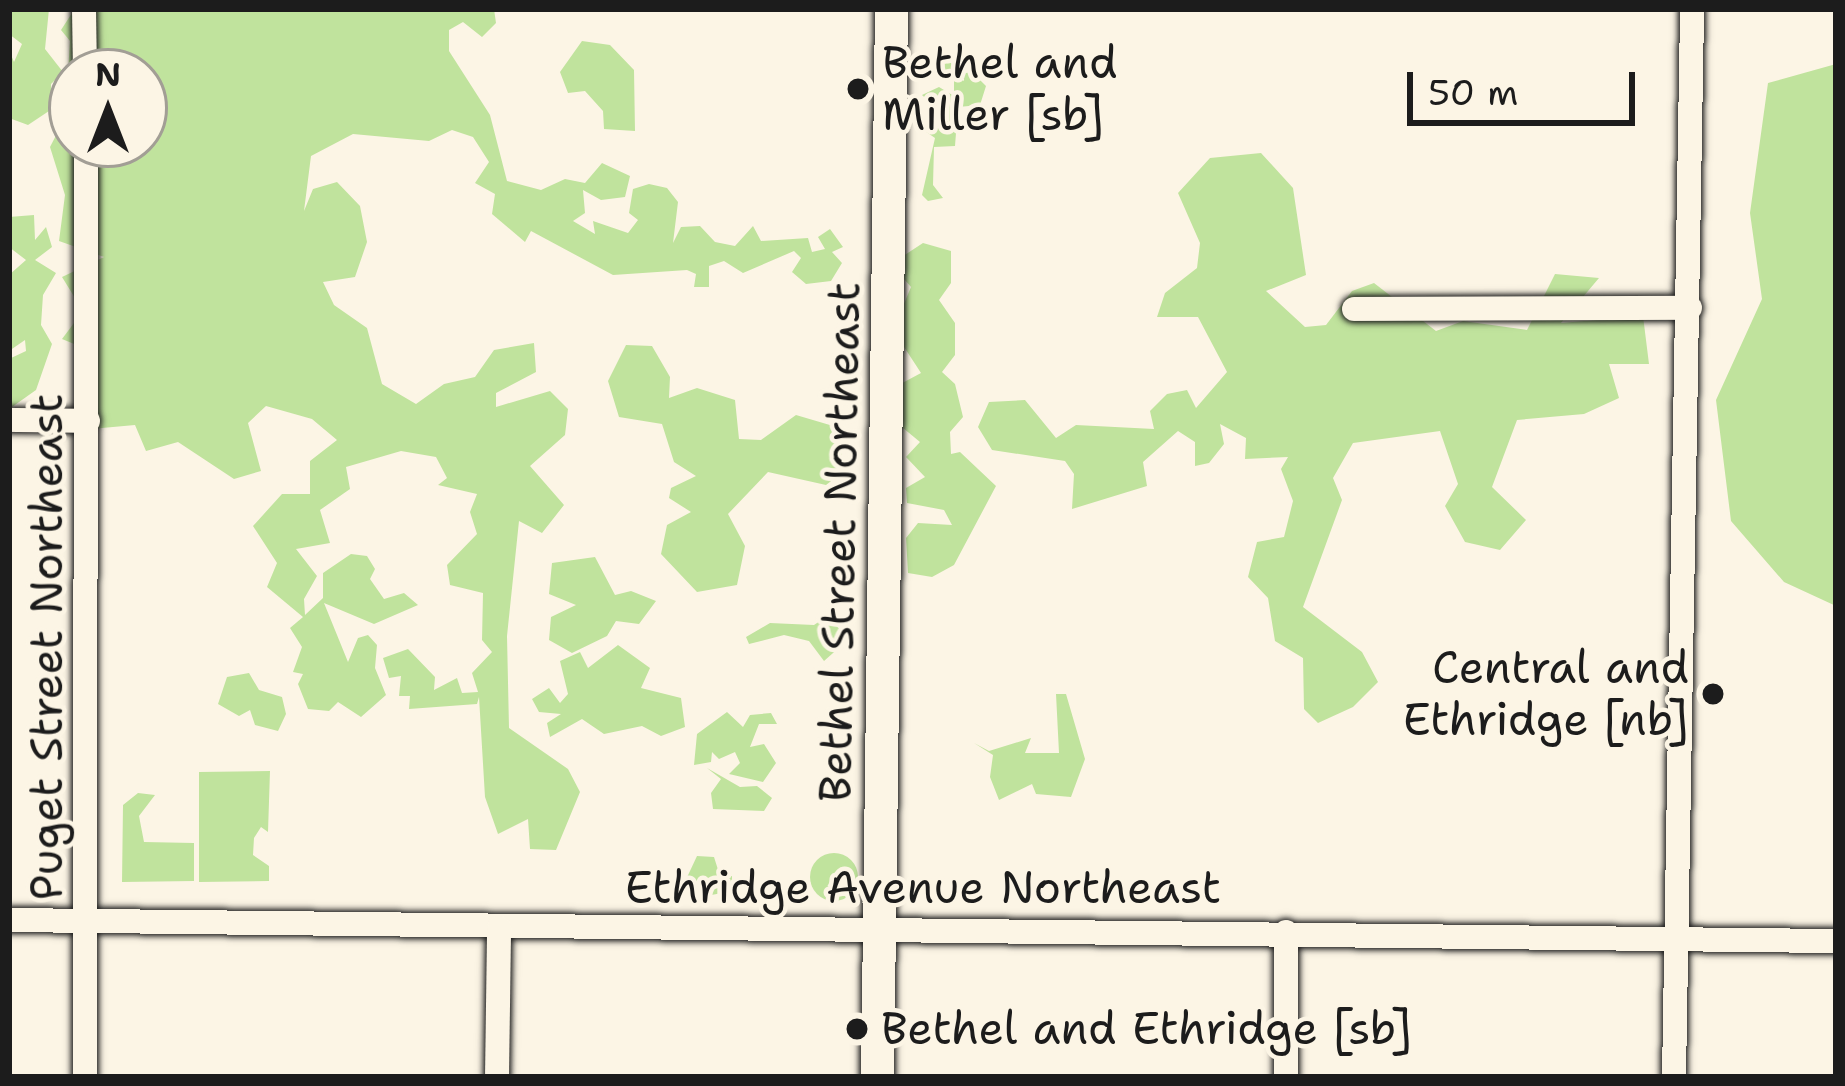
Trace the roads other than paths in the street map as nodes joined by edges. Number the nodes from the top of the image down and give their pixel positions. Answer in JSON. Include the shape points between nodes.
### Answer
{"nodes":[{"id":1,"x":84,"y":9,"type":"edge"},
{"id":2,"x":891,"y":9,"type":"edge"},
{"id":3,"x":1692,"y":9,"type":"edge"},
{"id":4,"x":85,"y":48,"type":"edge"},
{"id":5,"x":86,"y":168,"type":"edge"},
{"id":6,"x":1690,"y":308,"type":"junction"},
{"id":7,"x":1354,"y":309,"type":"dead end"},
{"id":8,"x":9,"y":420,"type":"edge"},
{"id":9,"x":88,"y":421,"type":"junction"},
{"id":10,"x":9,"y":920,"type":"edge"},
{"id":11,"x":89,"y":921,"type":"junction"},
{"id":12,"x":500,"y":928,"type":"junction"},
{"id":13,"x":879,"y":928,"type":"junction"},
{"id":14,"x":1286,"y":932,"type":"junction"},
{"id":15,"x":1679,"y":937,"type":"junction"},
{"id":16,"x":1836,"y":941,"type":"edge"},
{"id":17,"x":86,"y":1077,"type":"edge"},
{"id":18,"x":497,"y":1077,"type":"edge"},
{"id":19,"x":878,"y":1077,"type":"edge"},
{"id":20,"x":1286,"y":1077,"type":"edge"},
{"id":21,"x":1674,"y":1077,"type":"edge"}],
"edges":[{"from":1,"to":4,"type":"street"},
{"from":2,"to":13,"type":"street","name":"Bethel Street Northeast"},
{"from":3,"to":6,"type":"street"},
{"from":5,"to":9,"type":"street","name":"Puget Street Northeast"},
{"from":6,"to":7,"type":"street"},
{"from":6,"to":15,"type":"street"},
{"from":8,"to":9,"type":"street"},
{"from":9,"to":11,"type":"street","name":"Puget Street Northeast"},
{"from":10,"to":11,"type":"street","name":"Ethridge Avenue Northeast"},
{"from":11,"to":12,"type":"street","name":"Ethridge Avenue Northeast"},
{"from":11,"to":17,"type":"street","name":"Puget Street Northeast"},
{"from":12,"to":13,"type":"street","name":"Ethridge Avenue Northeast"},
{"from":12,"to":18,"type":"street"},
{"from":13,"to":14,"type":"street","name":"Ethridge Avenue Northeast"},
{"from":13,"to":19,"type":"street","name":"Bethel Street Northeast"},
{"from":14,"to":15,"type":"street","name":"Ethridge Avenue Northeast"},
{"from":14,"to":20,"type":"street"},
{"from":15,"to":16,"type":"street","name":"Ethridge Avenue Northeast"},
{"from":15,"to":21,"type":"street"}]}
